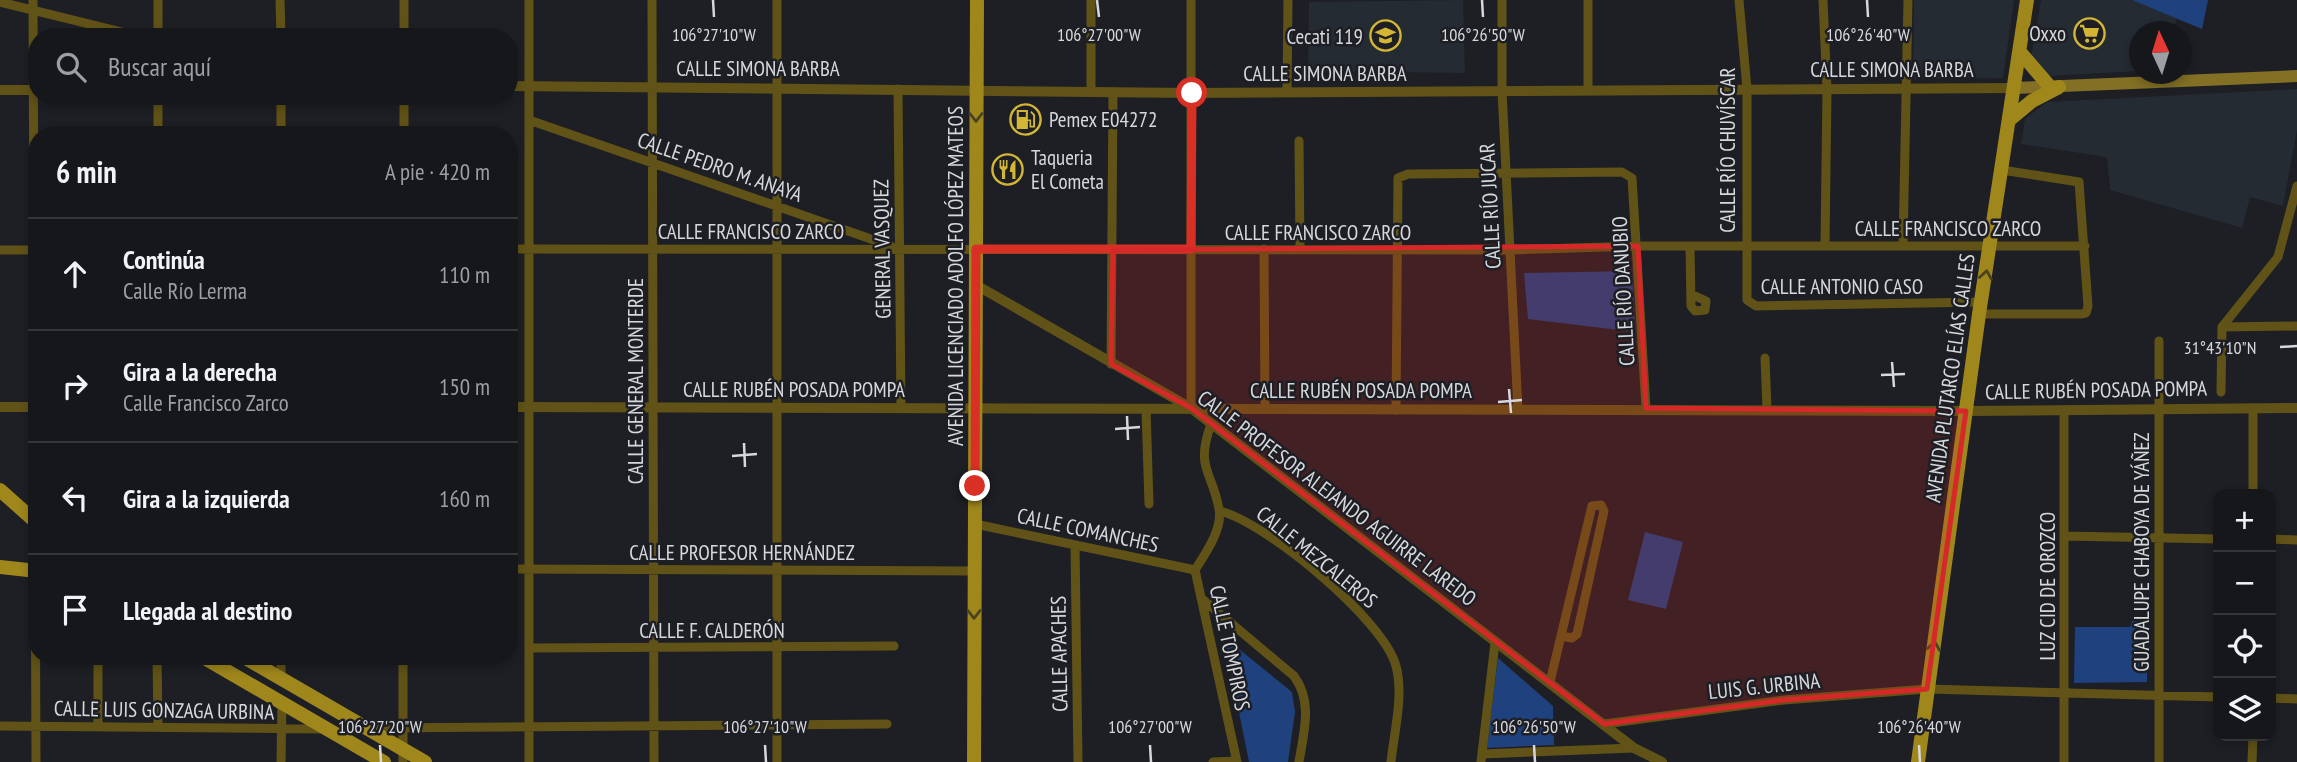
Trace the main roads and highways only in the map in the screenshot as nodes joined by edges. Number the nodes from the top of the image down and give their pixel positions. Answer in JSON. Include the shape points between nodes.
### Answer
{"nodes":[{"id":1,"x":977,"y":0,"type":"edge"},
{"id":2,"x":2027,"y":0,"type":"edge"},
{"id":3,"x":2020,"y":52,"type":"junction"},
{"id":4,"x":2297,"y":76,"type":"edge"},
{"id":5,"x":2014,"y":88,"type":"junction"},
{"id":6,"x":2055,"y":88,"type":"junction"},
{"id":7,"x":2009,"y":120,"type":"junction"},
{"id":8,"x":0,"y":490,"type":"edge"},
{"id":9,"x":28,"y":516,"type":"edge"},
{"id":10,"x":0,"y":567,"type":"edge"},
{"id":11,"x":28,"y":569,"type":"edge"},
{"id":12,"x":217,"y":665,"type":"edge"},
{"id":13,"x":257,"y":665,"type":"edge"},
{"id":14,"x":403,"y":756,"type":"edge"},
{"id":15,"x":384,"y":762,"type":"edge"},
{"id":16,"x":425,"y":762,"type":"edge"},
{"id":17,"x":974,"y":762,"type":"edge"},
{"id":18,"x":1918,"y":762,"type":"edge"}],
"edges":[{"from":1,"to":17,"type":"main road","name":"AVENIDA LICENCIADO ADOLFO LÓPEZ MATEOS","one_way":true},
{"from":2,"to":3,"type":"main road","name":"AVENIDA PLUTARCO ELÍAS CALLES"},
{"from":3,"to":5,"type":"main road","name":"AVENIDA PLUTARCO ELÍAS CALLES"},
{"from":3,"to":6,"type":"main road"},
{"from":4,"to":6,"type":"main road"},
{"from":5,"to":6,"type":"main road"},
{"from":5,"to":7,"type":"main road","name":"AVENIDA PLUTARCO ELÍAS CALLES"},
{"from":6,"to":7,"type":"main road"},
{"from":18,"to":7,"type":"main road","name":"AVENIDA PLUTARCO ELÍAS CALLES","one_way":true},
{"from":8,"to":9,"type":"main road"},
{"from":10,"to":11,"type":"main road"},
{"from":12,"to":15,"type":"main road"},
{"from":13,"to":14,"type":"main road","via":[[367,728]]},
{"from":14,"to":16,"type":"main road"}]}
